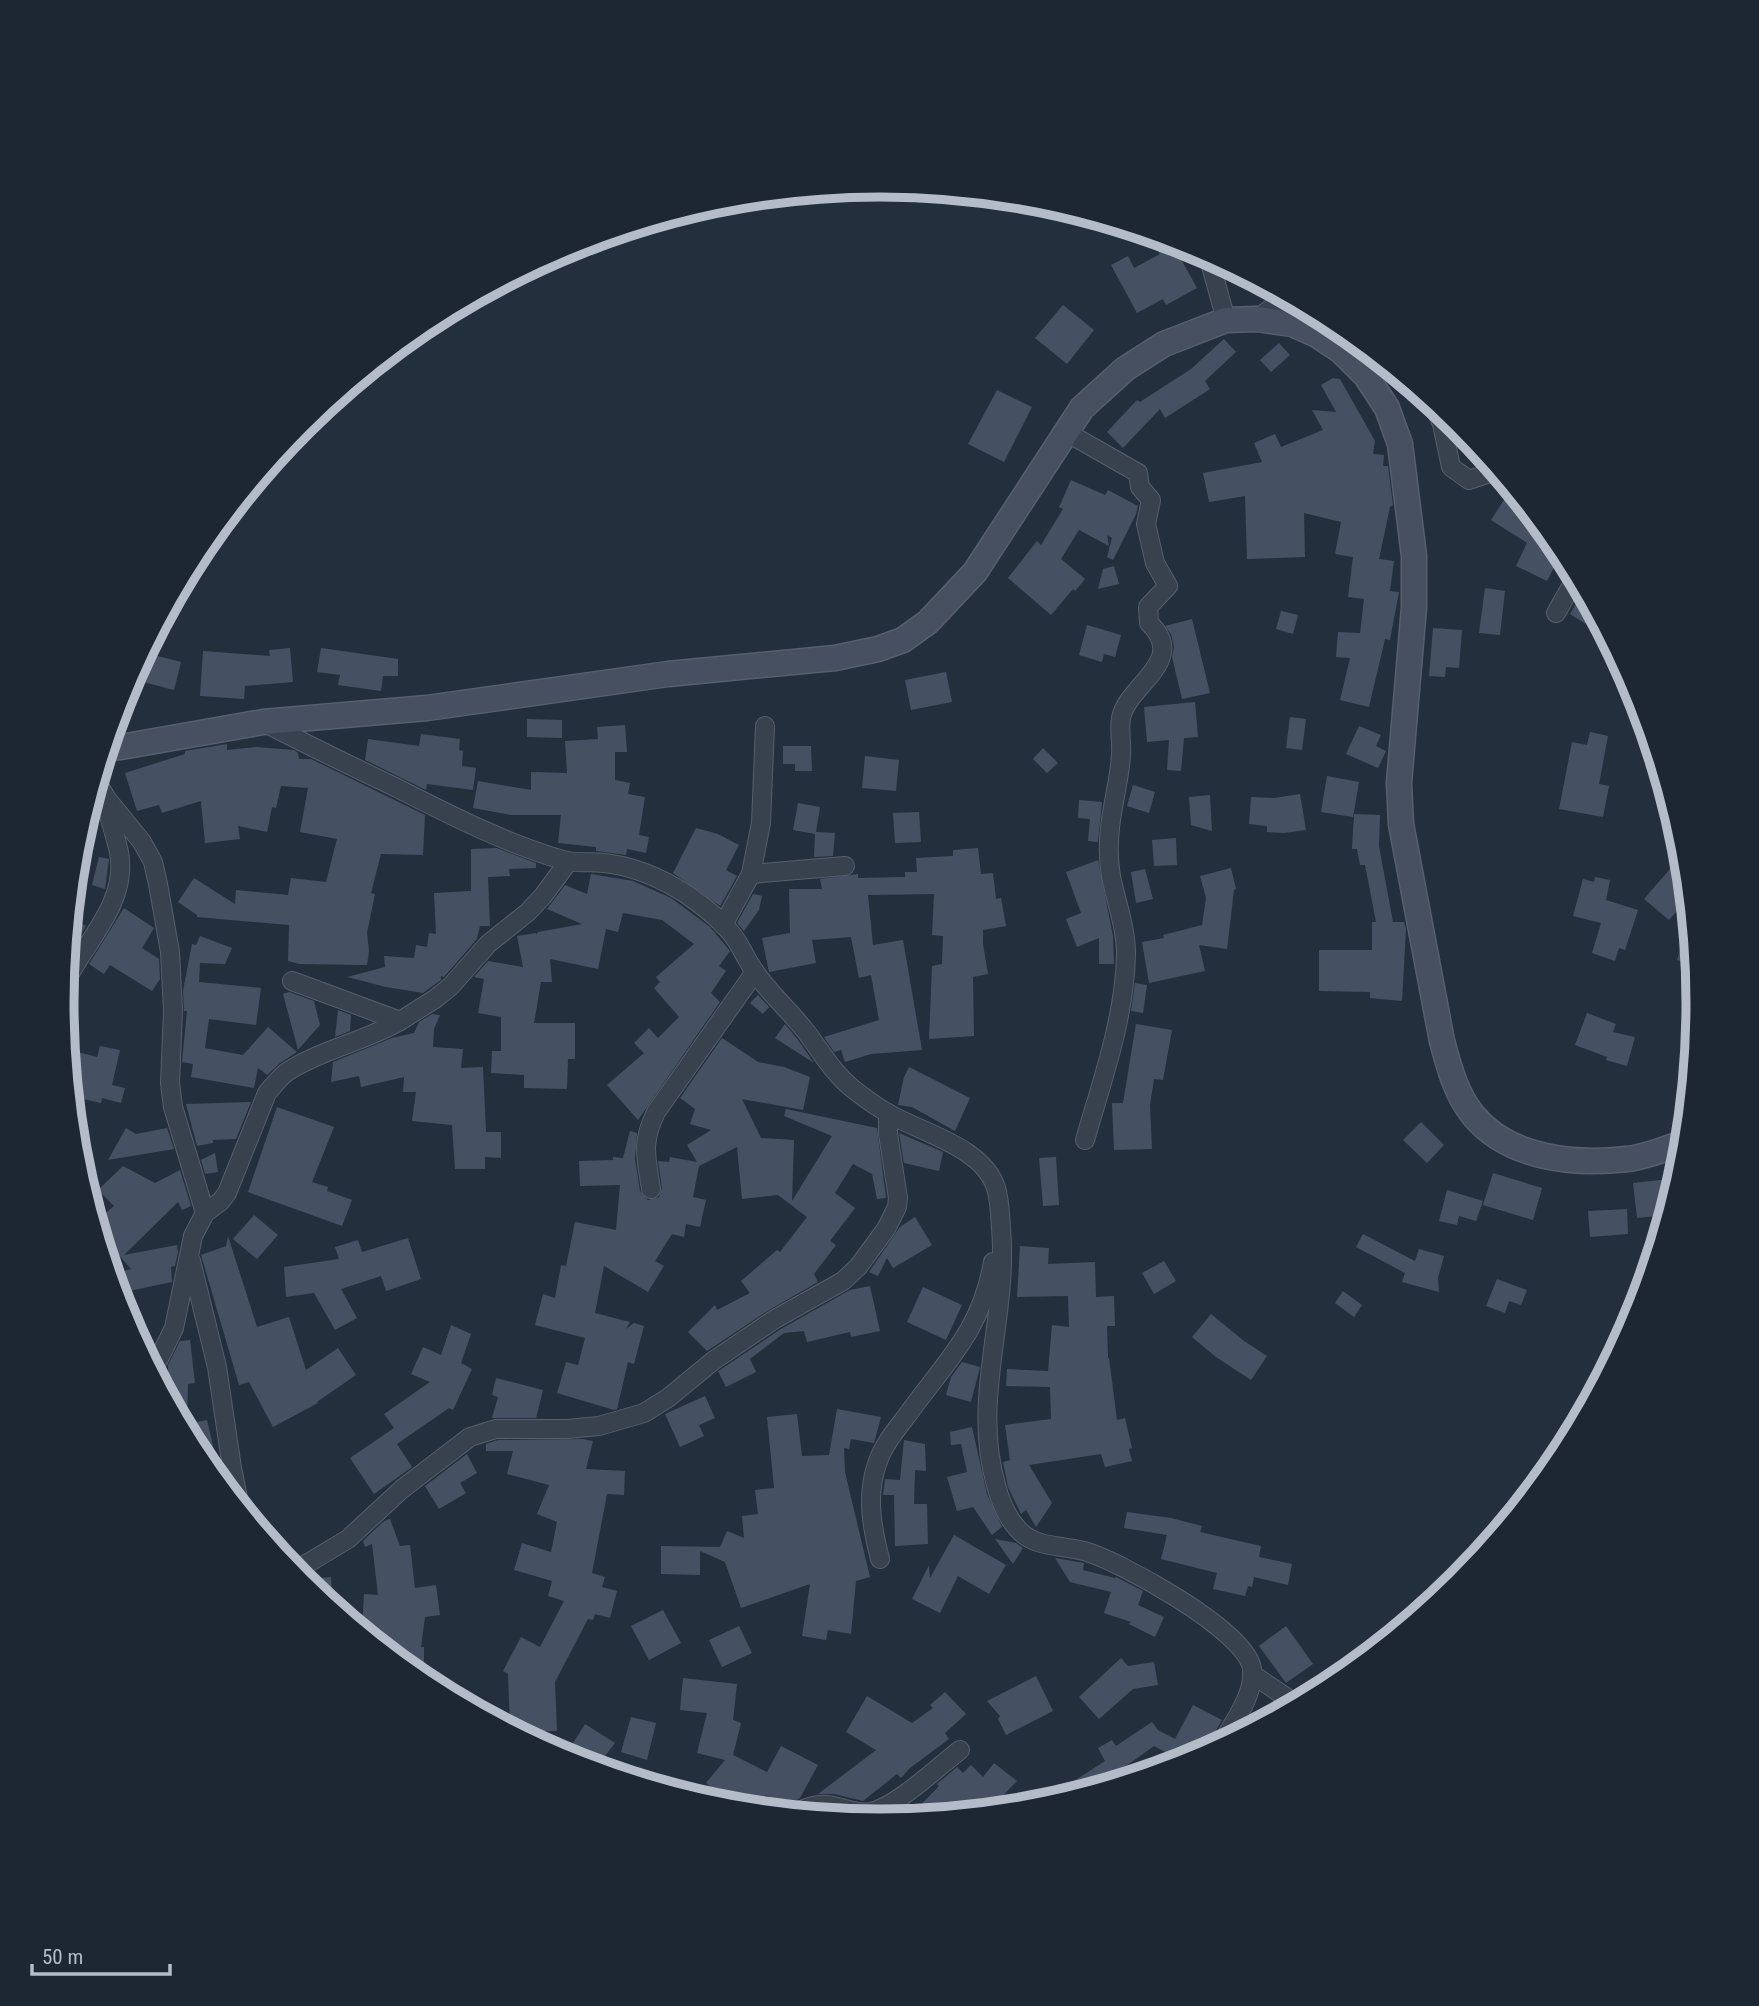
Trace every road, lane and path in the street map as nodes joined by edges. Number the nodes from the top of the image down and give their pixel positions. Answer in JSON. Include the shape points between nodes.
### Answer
{"nodes":[{"id":1,"x":1212,"y":269,"type":"edge"},
{"id":2,"x":1278,"y":303,"type":"edge"},
{"id":3,"x":1257,"y":319,"type":"junction"},
{"id":4,"x":1226,"y":320,"type":"junction"},
{"id":5,"x":1443,"y":427,"type":"edge"},
{"id":6,"x":1066,"y":432,"type":"junction"},
{"id":7,"x":1487,"y":474,"type":"edge"},
{"id":8,"x":1570,"y":588,"type":"edge"},
{"id":9,"x":1556,"y":613,"type":"dead end"},
{"id":10,"x":263,"y":722,"type":"junction"},
{"id":11,"x":765,"y":726,"type":"dead end"},
{"id":12,"x":115,"y":747,"type":"edge"},
{"id":13,"x":102,"y":790,"type":"edge"},
{"id":14,"x":107,"y":799,"type":"junction"},
{"id":15,"x":568,"y":862,"type":"junction"},
{"id":16,"x":845,"y":866,"type":"dead end"},
{"id":17,"x":751,"y":874,"type":"junction"},
{"id":18,"x":723,"y":925,"type":"junction"},
{"id":19,"x":75,"y":967,"type":"edge"},
{"id":20,"x":755,"y":972,"type":"junction"},
{"id":21,"x":292,"y":981,"type":"dead end"},
{"id":22,"x":400,"y":1021,"type":"junction"},
{"id":23,"x":888,"y":1113,"type":"junction"},
{"id":24,"x":1085,"y":1140,"type":"dead end"},
{"id":25,"x":1672,"y":1146,"type":"edge"},
{"id":26,"x":652,"y":1189,"type":"dead end"},
{"id":27,"x":205,"y":1213,"type":"junction"},
{"id":28,"x":1001,"y":1231,"type":"junction"},
{"id":29,"x":189,"y":1254,"type":"junction"},
{"id":30,"x":158,"y":1361,"type":"edge"},
{"id":31,"x":236,"y":1489,"type":"edge"},
{"id":32,"x":880,"y":1559,"type":"dead end"},
{"id":33,"x":304,"y":1566,"type":"edge"},
{"id":34,"x":1252,"y":1674,"type":"junction"},
{"id":35,"x":1287,"y":1698,"type":"edge"},
{"id":36,"x":1229,"y":1729,"type":"edge"},
{"id":37,"x":960,"y":1750,"type":"dead end"},
{"id":38,"x":819,"y":1806,"type":"edge"},
{"id":39,"x":839,"y":1807,"type":"edge"},
{"id":40,"x":880,"y":1809,"type":"edge"}],
"edges":[{"from":1,"to":4,"type":"street"},
{"from":2,"to":3,"type":"street"},
{"from":3,"to":4,"type":"main road"},
{"from":3,"to":25,"type":"main road","via":[[1292,324],[1341,351],[1366,376],[1387,408],[1400,444],[1414,556],[1399,783],[1401,824],[1451,1076],[1473,1115],[1497,1136],[1533,1153],[1568,1160],[1630,1159]]},
{"from":4,"to":6,"type":"main road","via":[[1164,344],[1125,369],[1082,408]]},
{"from":5,"to":7,"type":"street","via":[[1451,467],[1469,480]]},
{"from":6,"to":10,"type":"main road","via":[[975,572],[928,622],[904,640],[835,658],[668,674],[427,708]]},
{"from":6,"to":24,"type":"street","via":[[1138,473],[1140,487],[1151,500],[1146,523],[1155,563],[1168,586],[1148,607],[1149,623],[1162,646],[1157,668],[1121,717],[1109,859],[1125,939],[1124,977],[1110,1052]]},
{"from":8,"to":9,"type":"street"},
{"from":10,"to":12,"type":"main road"},
{"from":10,"to":15,"type":"street","via":[[442,811]]},
{"from":11,"to":17,"type":"street","via":[[761,823]]},
{"from":13,"to":14,"type":"street"},
{"from":14,"to":19,"type":"street","via":[[120,860],[116,895]]},
{"from":14,"to":27,"type":"street","via":[[142,842],[159,884],[170,952],[173,1107]]},
{"from":15,"to":18,"type":"street","via":[[610,863],[655,876]]},
{"from":15,"to":22,"type":"street","via":[[528,912],[488,944],[451,986]]},
{"from":16,"to":17,"type":"street"},
{"from":17,"to":18,"type":"street"},
{"from":18,"to":20,"type":"street"},
{"from":20,"to":23,"type":"street","via":[[838,1076]]},
{"from":20,"to":26,"type":"street","via":[[648,1127],[645,1144]]},
{"from":21,"to":22,"type":"street"},
{"from":22,"to":27,"type":"street","via":[[298,1066],[276,1082],[267,1093],[226,1193]]},
{"from":23,"to":28,"type":"street","via":[[979,1161],[992,1176],[998,1193]]},
{"from":23,"to":33,"type":"street","via":[[897,1207],[886,1230],[844,1281],[775,1319],[645,1413],[599,1426],[496,1429],[470,1437],[402,1489],[348,1539]]},
{"from":27,"to":29,"type":"street"},
{"from":28,"to":32,"type":"street","via":[[975,1322],[891,1436],[876,1464],[872,1525]]},
{"from":28,"to":34,"type":"street","via":[[1002,1276],[986,1415],[992,1472],[1009,1518],[1036,1542],[1086,1552],[1148,1579],[1228,1636],[1250,1660]]},
{"from":29,"to":30,"type":"street","via":[[174,1328]]},
{"from":29,"to":31,"type":"street","via":[[217,1367]]},
{"from":34,"to":35,"type":"street"},
{"from":34,"to":36,"type":"street"},
{"from":37,"to":40,"type":"street"},
{"from":38,"to":39,"type":"street"}]}
